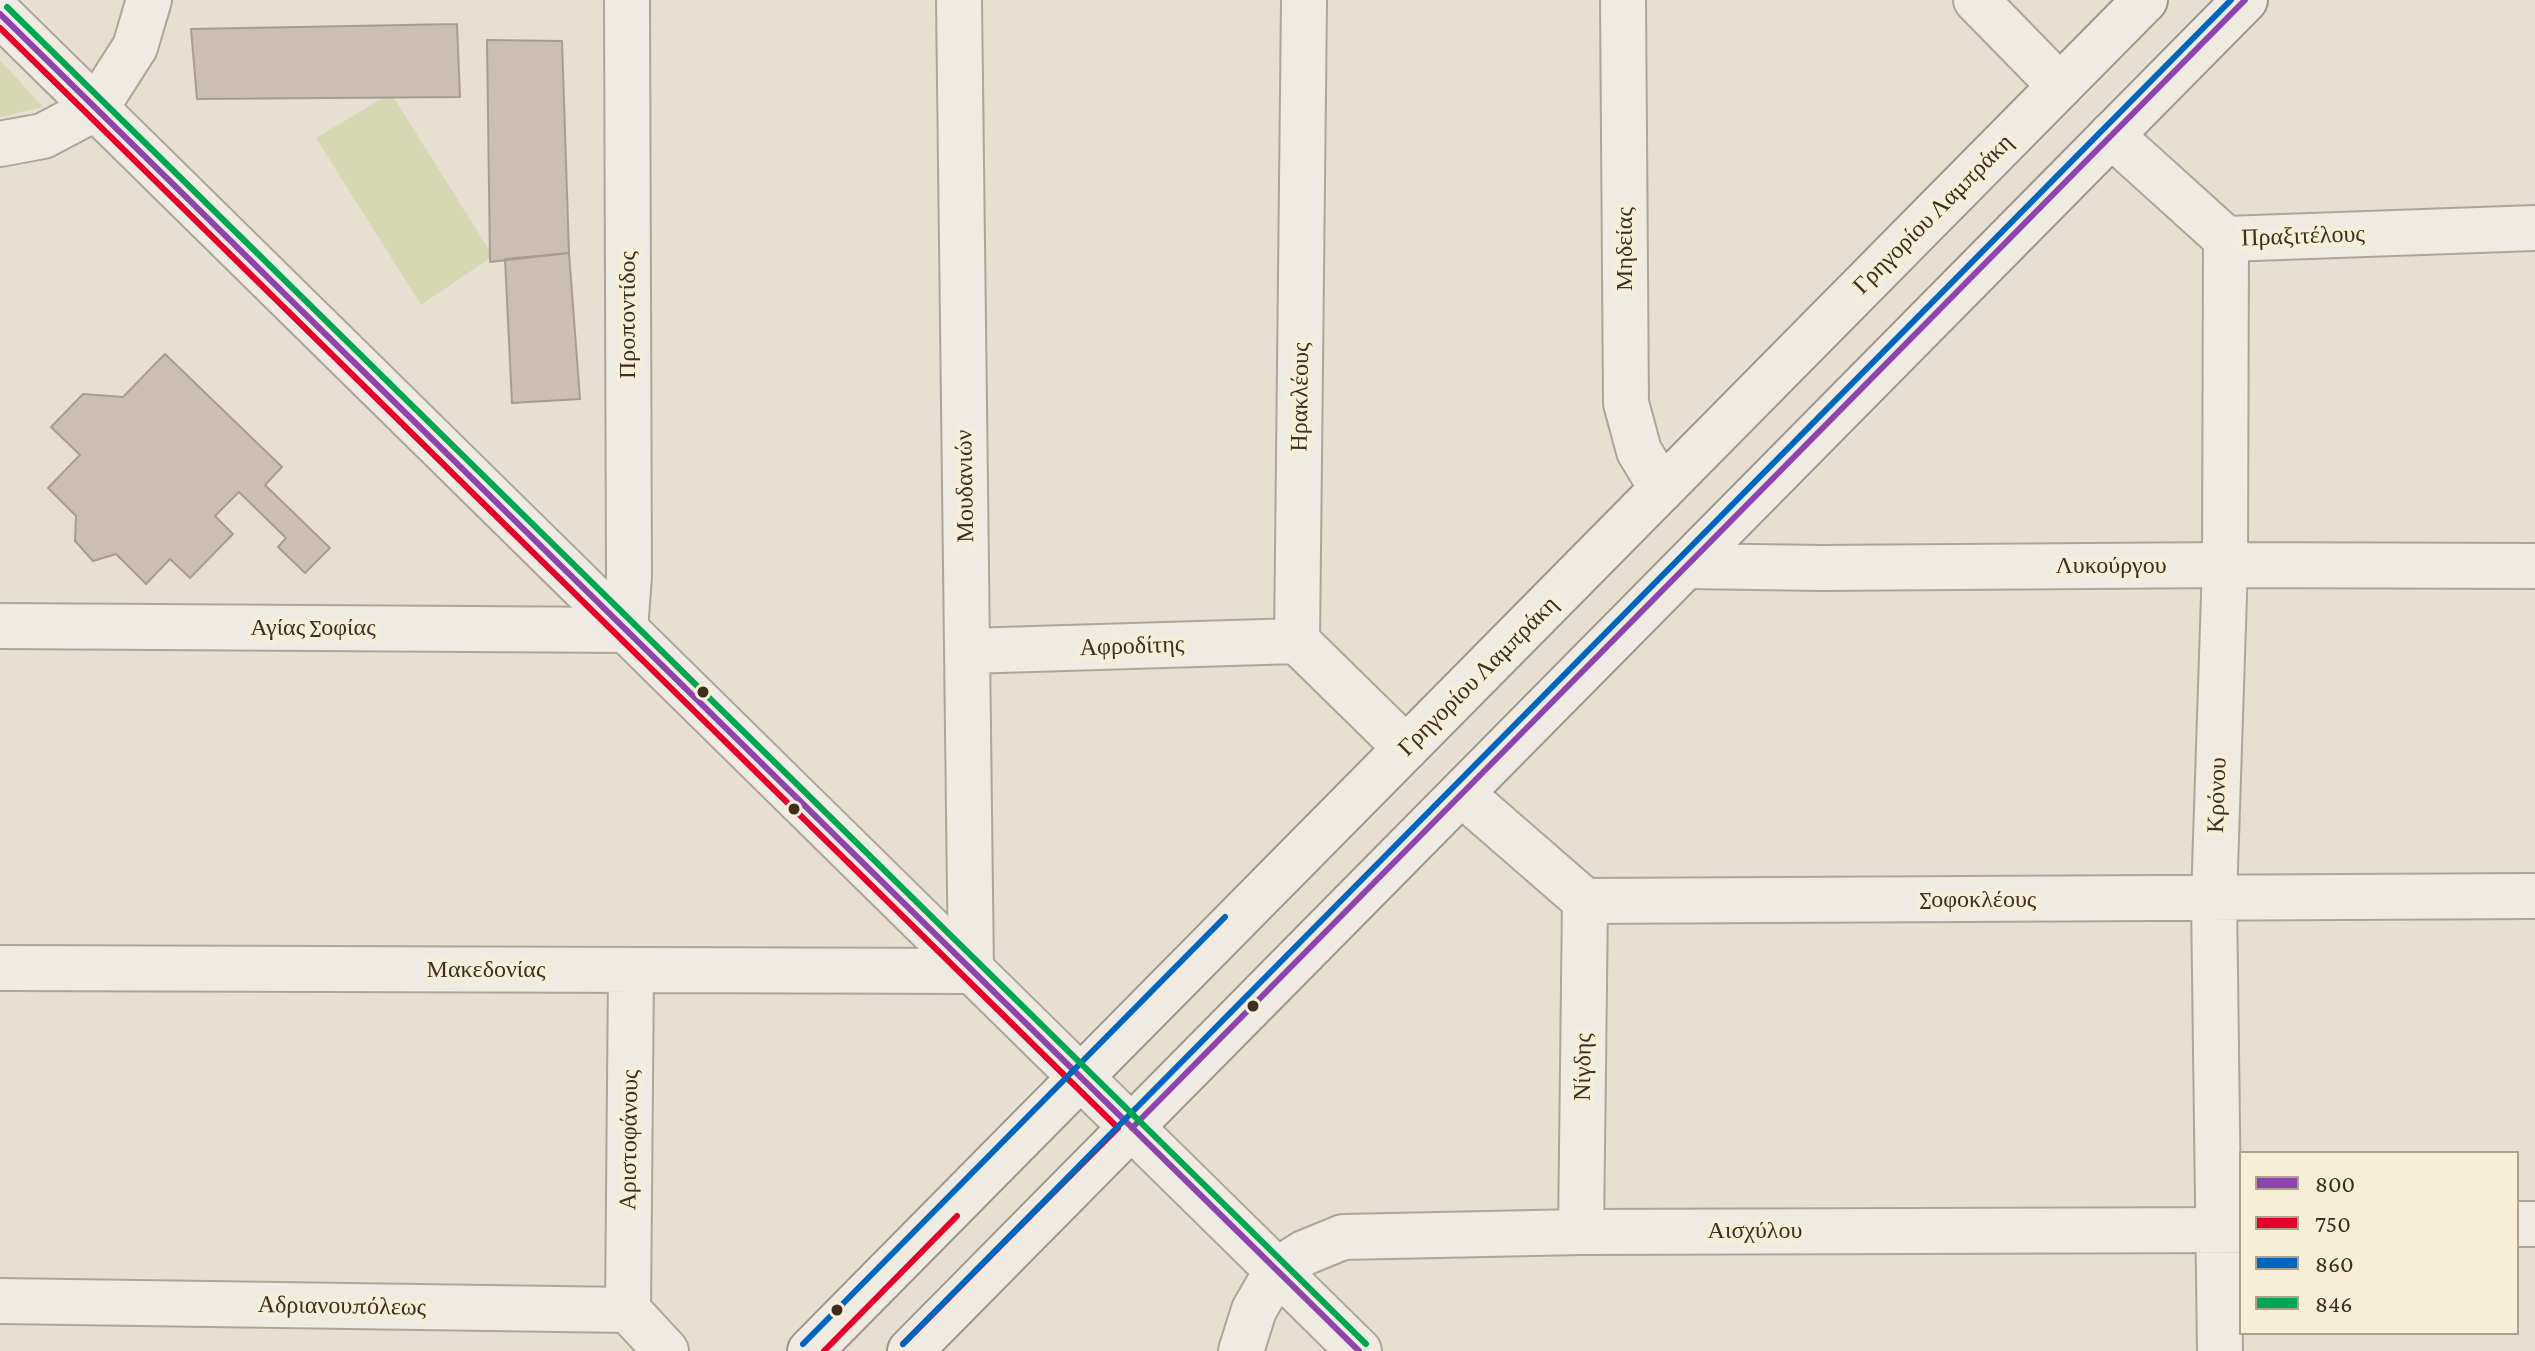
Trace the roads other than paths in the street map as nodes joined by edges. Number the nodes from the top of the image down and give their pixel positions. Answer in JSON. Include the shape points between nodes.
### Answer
{"nodes":[{"id":1,"x":149,"y":0,"type":"edge"},
{"id":2,"x":627,"y":0,"type":"edge"},
{"id":3,"x":959,"y":0,"type":"edge"},
{"id":4,"x":1304,"y":0,"type":"edge"},
{"id":5,"x":1623,"y":0,"type":"edge"},
{"id":6,"x":1976,"y":0,"type":"edge"},
{"id":7,"x":2145,"y":0,"type":"edge"},
{"id":8,"x":2245,"y":0,"type":"edge"},
{"id":9,"x":0,"y":14,"type":"edge"},
{"id":10,"x":2060,"y":86,"type":"junction"},
{"id":11,"x":96,"y":108,"type":"junction"},
{"id":12,"x":2111,"y":135,"type":"junction"},
{"id":13,"x":0,"y":144,"type":"edge"},
{"id":14,"x":2535,"y":228,"type":"edge"},
{"id":15,"x":2226,"y":239,"type":"junction"},
{"id":16,"x":1662,"y":489,"type":"junction"},
{"id":17,"x":2225,"y":565,"type":"junction"},
{"id":18,"x":1687,"y":566,"type":"junction"},
{"id":19,"x":2535,"y":566,"type":"edge"},
{"id":20,"x":0,"y":626,"type":"edge"},
{"id":21,"x":625,"y":630,"type":"junction"},
{"id":22,"x":1297,"y":641,"type":"junction"},
{"id":23,"x":967,"y":651,"type":"junction"},
{"id":24,"x":1406,"y":748,"type":"junction"},
{"id":25,"x":1462,"y":794,"type":"junction"},
{"id":26,"x":2535,"y":896,"type":"edge"},
{"id":27,"x":2214,"y":899,"type":"junction"},
{"id":28,"x":1585,"y":901,"type":"junction"},
{"id":29,"x":0,"y":968,"type":"edge"},
{"id":30,"x":631,"y":970,"type":"junction"},
{"id":31,"x":971,"y":971,"type":"junction"},
{"id":32,"x":1079,"y":1078,"type":"junction"},
{"id":33,"x":1132,"y":1128,"type":"junction"},
{"id":34,"x":2230,"y":1230,"type":"edge"},
{"id":35,"x":1581,"y":1232,"type":"junction"},
{"id":36,"x":1277,"y":1270,"type":"junction"},
{"id":37,"x":0,"y":1301,"type":"edge"},
{"id":38,"x":628,"y":1310,"type":"junction"},
{"id":39,"x":666,"y":1351,"type":"edge"},
{"id":40,"x":810,"y":1351,"type":"edge"},
{"id":41,"x":910,"y":1351,"type":"edge"},
{"id":42,"x":1241,"y":1351,"type":"edge"},
{"id":43,"x":1359,"y":1351,"type":"edge"},
{"id":44,"x":2220,"y":1351,"type":"edge"}],
"edges":[{"from":1,"to":11,"type":"street","via":[[135,47]]},
{"from":2,"to":21,"type":"street","name":"Προποντίδος"},
{"from":3,"to":23,"type":"street","name":"Μουδανιών"},
{"from":4,"to":22,"type":"street","name":"Ηρακλέους"},
{"from":5,"to":16,"type":"street","name":"Μηδείας","via":[[1626,403],[1639,451]]},
{"from":6,"to":10,"type":"street"},
{"from":7,"to":10,"type":"street","name":"Γρηγορίου Λαμπράκη"},
{"from":8,"to":12,"type":"street"},
{"from":9,"to":11,"type":"street"},
{"from":10,"to":16,"type":"street","name":"Γρηγορίου Λαμπράκη"},
{"from":11,"to":13,"type":"street","via":[[43,136]]},
{"from":11,"to":21,"type":"street"},
{"from":12,"to":15,"type":"street","name":"Πραξιτέλους"},
{"from":12,"to":18,"type":"street"},
{"from":14,"to":15,"type":"street","name":"Πραξιτέλους"},
{"from":15,"to":17,"type":"street","name":"Κρόνου"},
{"from":16,"to":24,"type":"street","name":"Γρηγορίου Λαμπράκη"},
{"from":17,"to":18,"type":"street","name":"Λυκούργου"},
{"from":17,"to":19,"type":"street","name":"Λυκούργου"},
{"from":17,"to":27,"type":"street","name":"Κρόνου"},
{"from":18,"to":25,"type":"street"},
{"from":20,"to":21,"type":"street","name":"Αγίας Σοφίας"},
{"from":21,"to":31,"type":"street"},
{"from":22,"to":23,"type":"street","name":"Αφροδίτης"},
{"from":22,"to":24,"type":"street"},
{"from":23,"to":31,"type":"street","name":"Μουδανιών"},
{"from":24,"to":32,"type":"street","name":"Γρηγορίου Λαμπράκη"},
{"from":25,"to":28,"type":"street"},
{"from":25,"to":33,"type":"street"},
{"from":26,"to":27,"type":"street","name":"Σοφοκλέους"},
{"from":27,"to":28,"type":"street","name":"Σοφοκλέους"},
{"from":27,"to":34,"type":"street","name":"Κρόνου"},
{"from":28,"to":35,"type":"street","name":"Νίγδης"},
{"from":29,"to":30,"type":"street","name":"Μακεδονίας"},
{"from":30,"to":31,"type":"street","name":"Μακεδονίας"},
{"from":30,"to":38,"type":"street","name":"Αριστοφάνους"},
{"from":31,"to":32,"type":"street"},
{"from":32,"to":33,"type":"street"},
{"from":32,"to":40,"type":"street","name":"Γρηγορίου Λαμπράκη"},
{"from":33,"to":36,"type":"street"},
{"from":33,"to":41,"type":"street"},
{"from":34,"to":35,"type":"street","name":"Αισχύλου"},
{"from":34,"to":44,"type":"street","name":"Κρόνου"},
{"from":35,"to":36,"type":"street","name":"Αισχύλου","via":[[1343,1237]]},
{"from":36,"to":42,"type":"street","via":[[1254,1310]]},
{"from":36,"to":43,"type":"street"},
{"from":37,"to":38,"type":"street","name":"Αδριανουπόλεως"},
{"from":38,"to":39,"type":"street"}]}
